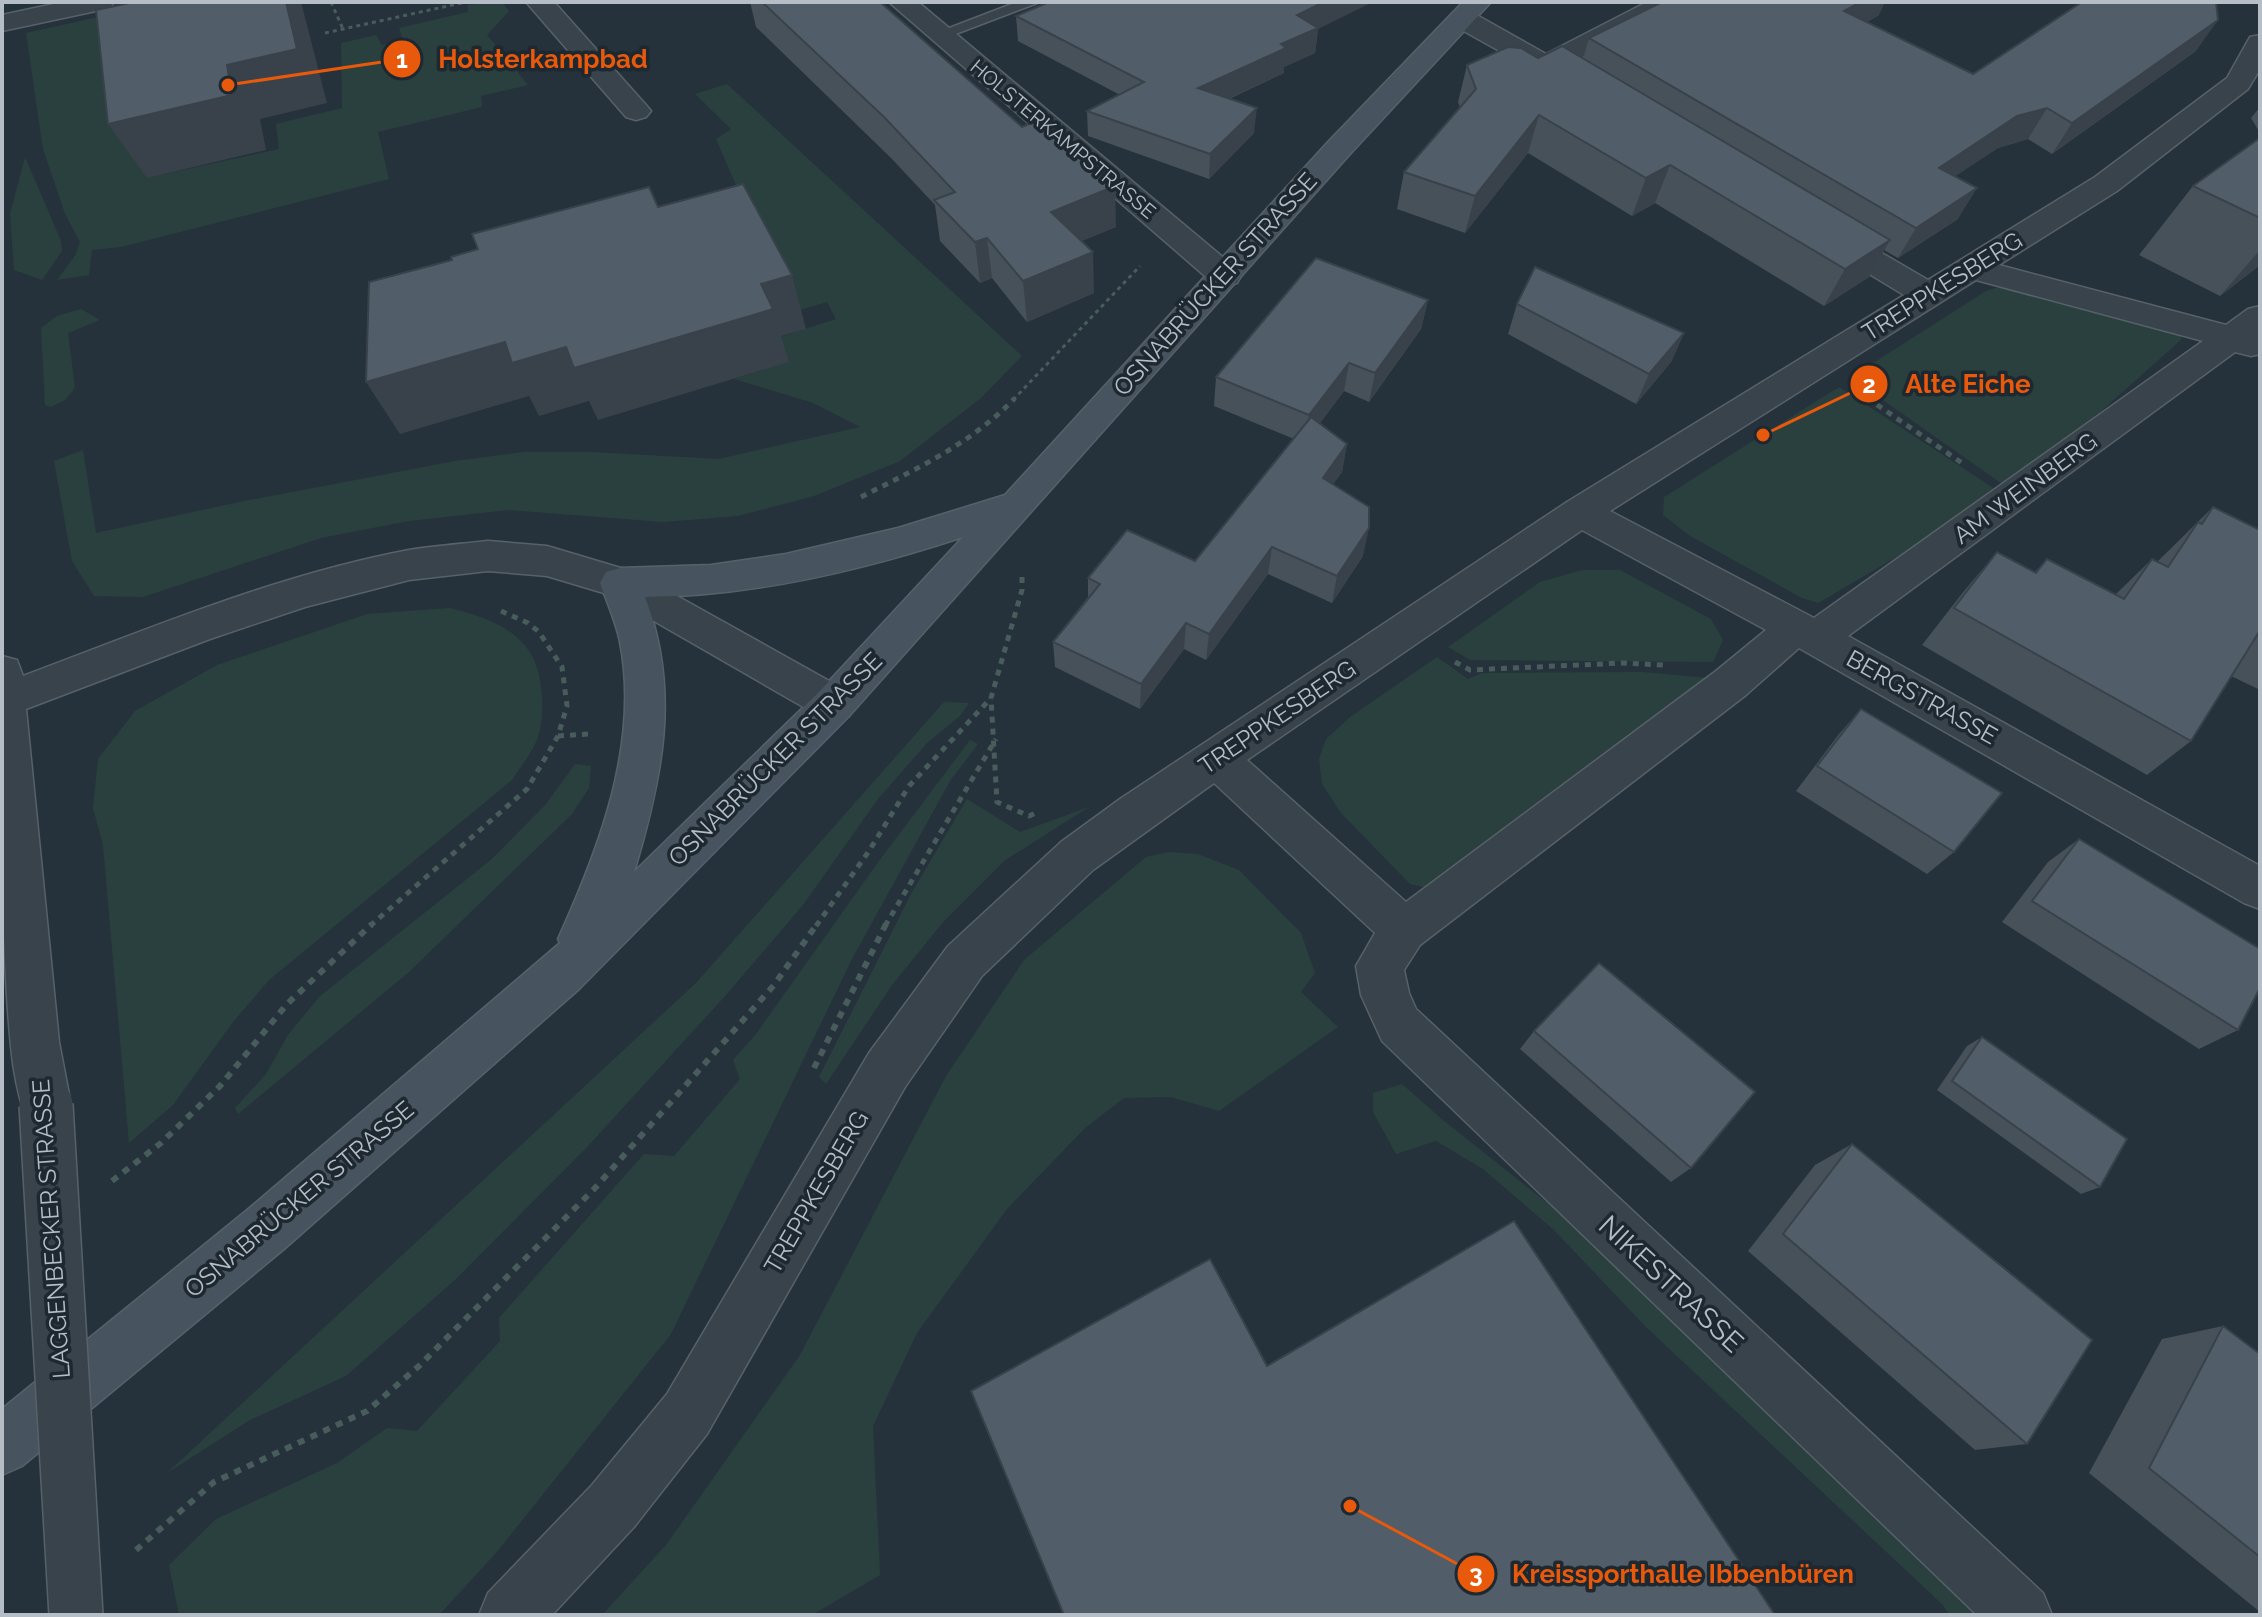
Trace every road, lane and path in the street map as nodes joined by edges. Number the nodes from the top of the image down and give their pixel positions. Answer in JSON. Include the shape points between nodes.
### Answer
{"nodes":[{"id":1,"x":101,"y":2,"type":"edge"},
{"id":2,"x":331,"y":2,"type":"edge"},
{"id":3,"x":466,"y":2,"type":"edge"},
{"id":4,"x":539,"y":2,"type":"edge"},
{"id":5,"x":902,"y":2,"type":"edge"},
{"id":6,"x":1032,"y":2,"type":"edge"},
{"id":7,"x":1668,"y":2,"type":"edge"},
{"id":8,"x":1470,"y":10,"type":"edge"},
{"id":9,"x":2,"y":23,"type":"edge"},
{"id":10,"x":343,"y":29,"type":"junction"},
{"id":11,"x":325,"y":33,"type":"dead end"},
{"id":12,"x":939,"y":35,"type":"junction"},
{"id":13,"x":2260,"y":43,"type":"edge"},
{"id":14,"x":1546,"y":65,"type":"junction"},
{"id":15,"x":1586,"y":89,"type":"edge"},
{"id":16,"x":636,"y":111,"type":"dead end"},
{"id":17,"x":1800,"y":218,"type":"edge"},
{"id":18,"x":1174,"y":232,"type":"junction"},
{"id":19,"x":1971,"y":268,"type":"junction"},
{"id":20,"x":1225,"y":276,"type":"junction"},
{"id":21,"x":1926,"y":294,"type":"junction"},
{"id":22,"x":2251,"y":335,"type":"edge"},
{"id":23,"x":1817,"y":364,"type":"junction"},
{"id":24,"x":861,"y":497,"type":"dead end"},
{"id":25,"x":2012,"y":497,"type":"junction"},
{"id":26,"x":1020,"y":503,"type":"junction"},
{"id":27,"x":1580,"y":512,"type":"junction"},
{"id":28,"x":620,"y":583,"type":"junction"},
{"id":29,"x":499,"y":610,"type":"dead end"},
{"id":30,"x":1806,"y":633,"type":"junction"},
{"id":31,"x":1450,"y":660,"type":"dead end"},
{"id":32,"x":1731,"y":683,"type":"junction"},
{"id":33,"x":3,"y":686,"type":"edge"},
{"id":34,"x":991,"y":698,"type":"junction"},
{"id":35,"x":834,"y":704,"type":"junction"},
{"id":36,"x":645,"y":729,"type":"junction"},
{"id":37,"x":558,"y":736,"type":"junction"},
{"id":38,"x":996,"y":739,"type":"junction"},
{"id":39,"x":1216,"y":758,"type":"junction"},
{"id":40,"x":1029,"y":816,"type":"dead end"},
{"id":41,"x":2260,"y":889,"type":"edge"},
{"id":42,"x":1404,"y":930,"type":"junction"},
{"id":43,"x":562,"y":973,"type":"junction"},
{"id":44,"x":811,"y":1075,"type":"dead end"},
{"id":45,"x":100,"y":1190,"type":"dead end"},
{"id":46,"x":2,"y":1446,"type":"edge"},
{"id":47,"x":133,"y":1553,"type":"dead end"},
{"id":48,"x":76,"y":1615,"type":"edge"},
{"id":49,"x":510,"y":1615,"type":"edge"},
{"id":50,"x":2021,"y":1615,"type":"edge"}],
"edges":[{"from":1,"to":9,"type":"street"},
{"from":2,"to":10,"type":"path"},
{"from":3,"to":10,"type":"path"},
{"from":4,"to":16,"type":"street"},
{"from":5,"to":12,"type":"street","name":"HOLSTERKAMPSTRASSE"},
{"from":6,"to":12,"type":"lane"},
{"from":7,"to":14,"type":"street"},
{"from":8,"to":14,"type":"street"},
{"from":8,"to":20,"type":"main road","name":"OSNABRÜCKER STRASSE"},
{"from":10,"to":11,"type":"path"},
{"from":12,"to":18,"type":"street","name":"HOLSTERKAMPSTRASSE"},
{"from":13,"to":19,"type":"street","name":"TREPPKESBERG","via":[[2238,83],[2106,184]]},
{"from":14,"to":15,"type":"street"},
{"from":17,"to":21,"type":"street"},
{"from":18,"to":20,"type":"street","name":"HOLSTERKAMPSTRASSE"},
{"from":18,"to":24,"type":"path","via":[[992,422],[943,455]]},
{"from":19,"to":21,"type":"street","name":"TREPPKESBERG"},
{"from":19,"to":22,"type":"street","name":"AM WEINBERG"},
{"from":20,"to":26,"type":"main road","name":"OSNABRÜCKER STRASSE"},
{"from":21,"to":23,"type":"street","name":"TREPPKESBERG"},
{"from":22,"to":25,"type":"street","name":"AM WEINBERG"},
{"from":23,"to":25,"type":"path"},
{"from":23,"to":27,"type":"street","name":"TREPPKESBERG"},
{"from":25,"to":30,"type":"street","name":"AM WEINBERG"},
{"from":26,"to":28,"type":"main road","via":[[954,527],[810,563],[709,580]]},
{"from":26,"to":34,"type":"path","via":[[1022,590]]},
{"from":26,"to":35,"type":"main road","name":"OSNABRÜCKER STRASSE"},
{"from":27,"to":30,"type":"street","name":"BERGSTRASSE"},
{"from":27,"to":39,"type":"street","name":"TREPPKESBERG"},
{"from":28,"to":33,"type":"street","via":[[547,561],[503,557],[409,565],[301,593]]},
{"from":28,"to":35,"type":"street"},
{"from":28,"to":36,"type":"main road","via":[[641,643]]},
{"from":29,"to":37,"type":"path","via":[[539,632],[562,667],[567,706]]},
{"from":30,"to":32,"type":"street","name":"NIKESTRASSE"},
{"from":30,"to":41,"type":"street","name":"BERGSTRASSE"},
{"from":31,"to":32,"type":"path","via":[[1470,670],[1622,663],[1685,667]]},
{"from":32,"to":42,"type":"street","name":"NIKESTRASSE"},
{"from":33,"to":48,"type":"street","name":"LAGGENBECKER STRASSE","bridge":true,"via":[[35,1042],[46,1105]]},
{"from":34,"to":38,"type":"path"},
{"from":34,"to":47,"type":"path","via":[[909,786],[774,985],[515,1272],[367,1411],[214,1482]]},
{"from":35,"to":43,"type":"main road","name":"OSNABRÜCKER STRASSE"},
{"from":36,"to":37,"type":"path"},
{"from":36,"to":43,"type":"main road","via":[[599,904]]},
{"from":37,"to":45,"type":"path","via":[[527,789],[354,940],[287,1004],[220,1086],[161,1143]]},
{"from":38,"to":40,"type":"path","via":[[997,802]]},
{"from":38,"to":44,"type":"path","via":[[893,910]]},
{"from":39,"to":42,"type":"street"},
{"from":39,"to":49,"type":"street","name":"TREPPKESBERG","via":[[1077,856],[965,961],[887,1070],[687,1414],[613,1506]]},
{"from":42,"to":50,"type":"street","name":"NIKESTRASSE","via":[[1380,966],[1385,995],[1399,1025]]},
{"from":43,"to":46,"type":"main road","name":"OSNABRÜCKER STRASSE","via":[[265,1230]]}]}
